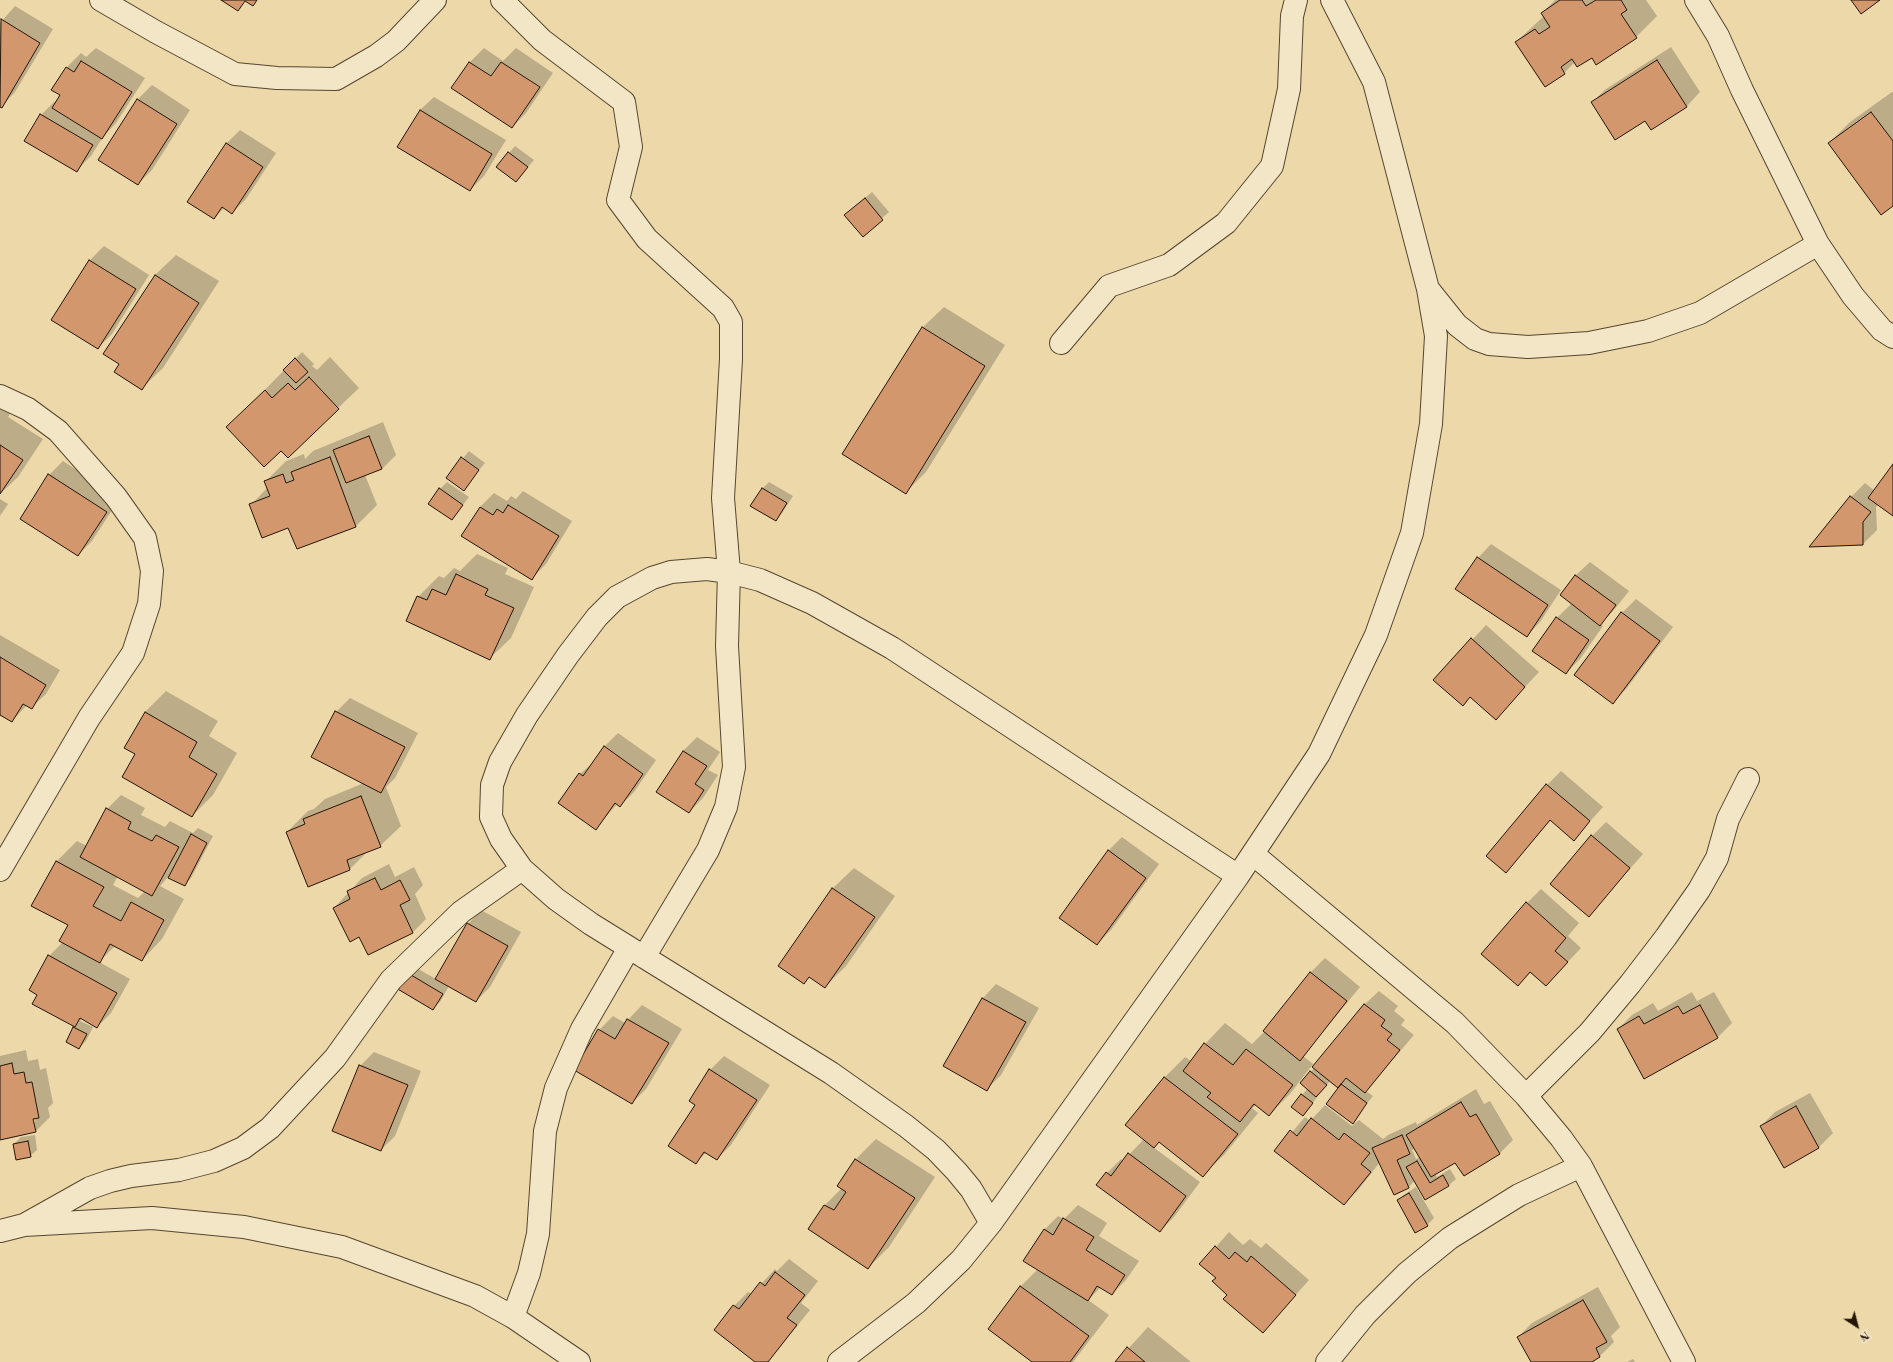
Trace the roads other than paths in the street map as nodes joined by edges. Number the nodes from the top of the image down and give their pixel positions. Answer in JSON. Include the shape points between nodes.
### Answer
{"nodes":[{"id":1,"x":101,"y":0,"type":"edge"},
{"id":2,"x":435,"y":0,"type":"edge"},
{"id":3,"x":502,"y":0,"type":"edge"},
{"id":4,"x":1296,"y":0,"type":"edge"},
{"id":5,"x":1332,"y":0,"type":"edge"},
{"id":6,"x":1696,"y":0,"type":"edge"},
{"id":7,"x":1818,"y":244,"type":"junction"},
{"id":8,"x":1428,"y":289,"type":"junction"},
{"id":9,"x":1893,"y":338,"type":"edge"},
{"id":10,"x":1061,"y":343,"type":"dead end"},
{"id":11,"x":0,"y":396,"type":"edge"},
{"id":12,"x":729,"y":572,"type":"junction"},
{"id":13,"x":1748,"y":779,"type":"dead end"},
{"id":14,"x":1253,"y":854,"type":"junction"},
{"id":15,"x":522,"y":869,"type":"junction"},
{"id":16,"x":0,"y":870,"type":"edge"},
{"id":17,"x":1238,"y":876,"type":"junction"},
{"id":18,"x":636,"y":952,"type":"junction"},
{"id":19,"x":1526,"y":1096,"type":"junction"},
{"id":20,"x":1581,"y":1166,"type":"junction"},
{"id":21,"x":991,"y":1223,"type":"junction"},
{"id":22,"x":24,"y":1225,"type":"junction"},
{"id":23,"x":0,"y":1231,"type":"edge"},
{"id":24,"x":513,"y":1317,"type":"junction"},
{"id":25,"x":579,"y":1362,"type":"edge"},
{"id":26,"x":839,"y":1362,"type":"edge"},
{"id":27,"x":1327,"y":1362,"type":"edge"},
{"id":28,"x":1684,"y":1362,"type":"edge"}],
"edges":[{"from":1,"to":2,"type":"street","via":[[235,74],[336,79],[376,56]]},
{"from":3,"to":12,"type":"street","via":[[542,40],[624,102],[631,147],[618,200],[647,239],[729,316],[731,359],[723,498]]},
{"from":4,"to":10,"type":"street","via":[[1292,16],[1289,89],[1272,166],[1226,223],[1168,265],[1109,286]]},
{"from":5,"to":8,"type":"street","via":[[1374,82]]},
{"from":6,"to":7,"type":"street","via":[[1718,36]]},
{"from":7,"to":8,"type":"street","via":[[1700,313],[1648,331],[1589,342],[1528,347],[1489,344],[1475,339],[1457,325]]},
{"from":7,"to":9,"type":"street","via":[[1853,296],[1882,330]]},
{"from":8,"to":14,"type":"street","via":[[1436,336],[1431,424],[1412,533],[1376,634],[1319,754]]},
{"from":11,"to":16,"type":"street","via":[[28,409],[58,432],[116,497],[144,538],[152,571],[149,604],[133,653],[89,718]]},
{"from":12,"to":15,"type":"street","via":[[707,569],[671,572],[632,588],[617,597],[597,617],[564,661],[527,715],[500,762],[492,785],[491,817],[501,839]]},
{"from":12,"to":17,"type":"street","via":[[760,580],[812,603],[892,648]]},
{"from":12,"to":18,"type":"street","via":[[726,646],[734,767],[726,807],[708,850]]},
{"from":13,"to":19,"type":"street","via":[[1728,819],[1717,858],[1666,937],[1590,1032]]},
{"from":14,"to":17,"type":"street"},
{"from":14,"to":19,"type":"street","via":[[1455,1023]]},
{"from":15,"to":18,"type":"street","via":[[556,899]]},
{"from":15,"to":22,"type":"street","via":[[461,912],[391,980],[336,1058],[270,1128],[243,1148],[214,1161],[179,1170],[131,1176],[90,1188]]},
{"from":17,"to":21,"type":"street"},
{"from":18,"to":21,"type":"street","via":[[831,1073],[906,1126],[936,1150],[957,1172],[971,1189]]},
{"from":18,"to":24,"type":"street","via":[[582,1029],[556,1088],[545,1131],[538,1234],[529,1273]]},
{"from":19,"to":20,"type":"street"},
{"from":20,"to":27,"type":"street","via":[[1519,1195],[1450,1238],[1407,1273],[1371,1310]]},
{"from":20,"to":28,"type":"street"},
{"from":21,"to":26,"type":"street","via":[[961,1260],[916,1304]]},
{"from":22,"to":23,"type":"street"},
{"from":22,"to":24,"type":"street","via":[[152,1218],[244,1227],[342,1247],[475,1296]]},
{"from":24,"to":25,"type":"street"}]}
